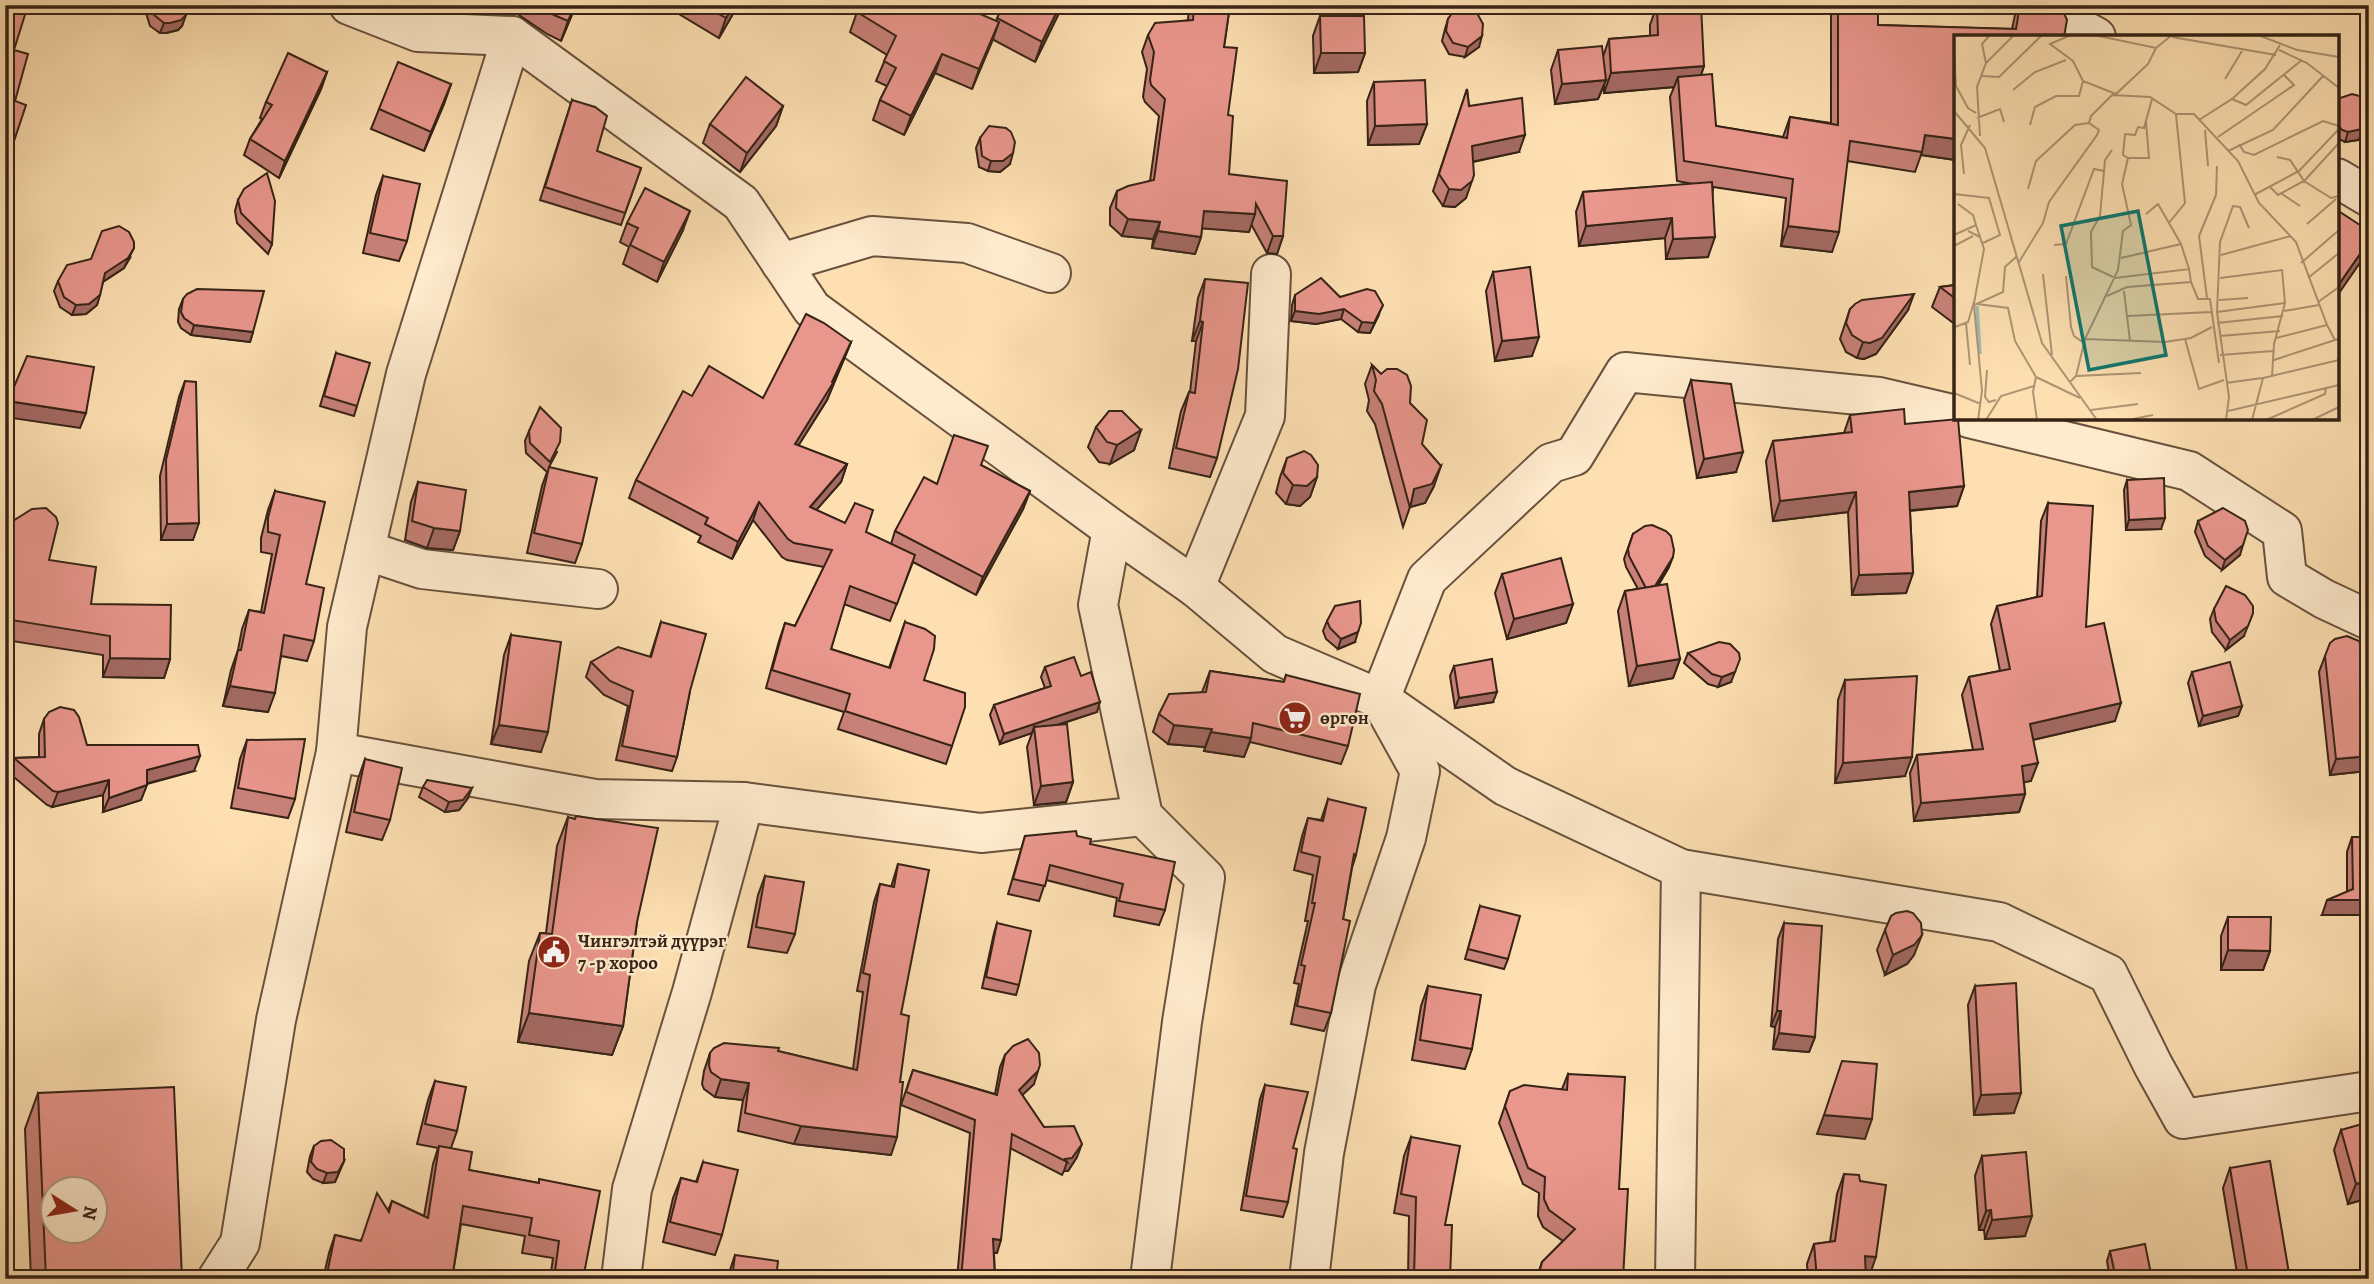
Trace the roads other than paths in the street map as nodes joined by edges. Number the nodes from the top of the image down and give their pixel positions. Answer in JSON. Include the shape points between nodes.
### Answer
{"nodes":[{"id":1,"x":349,"y":5,"type":"edge"},
{"id":2,"x":450,"y":5,"type":"edge"},
{"id":3,"x":2073,"y":5,"type":"edge"},
{"id":4,"x":418,"y":32,"type":"junction"},
{"id":5,"x":2092,"y":35,"type":"edge"},
{"id":6,"x":512,"y":36,"type":"junction"},
{"id":7,"x":2339,"y":179,"type":"edge"},
{"id":8,"x":2369,"y":197,"type":"edge"},
{"id":9,"x":781,"y":263,"type":"junction"},
{"id":10,"x":1051,"y":273,"type":"dead end"},
{"id":11,"x":1271,"y":274,"type":"dead end"},
{"id":12,"x":1954,"y":415,"type":"edge"},
{"id":13,"x":1977,"y":420,"type":"edge"},
{"id":14,"x":1112,"y":529,"type":"junction"},
{"id":15,"x":365,"y":550,"type":"junction"},
{"id":16,"x":1195,"y":587,"type":"junction"},
{"id":17,"x":598,"y":589,"type":"dead end"},
{"id":18,"x":2369,"y":620,"type":"edge"},
{"id":19,"x":1380,"y":699,"type":"junction"},
{"id":20,"x":336,"y":752,"type":"junction"},
{"id":21,"x":744,"y":802,"type":"junction"},
{"id":22,"x":1143,"y":816,"type":"junction"},
{"id":23,"x":1681,"y":869,"type":"junction"},
{"id":24,"x":2369,"y":1091,"type":"edge"},
{"id":25,"x":217,"y":1279,"type":"edge"},
{"id":26,"x":621,"y":1279,"type":"edge"},
{"id":27,"x":1150,"y":1279,"type":"edge"},
{"id":28,"x":1309,"y":1279,"type":"edge"},
{"id":29,"x":1675,"y":1279,"type":"edge"}],
"edges":[{"from":1,"to":4,"type":"street"},
{"from":2,"to":4,"type":"street"},
{"from":3,"to":5,"type":"street","via":[[2076,26]]},
{"from":4,"to":6,"type":"street"},
{"from":6,"to":9,"type":"street","via":[[741,203]]},
{"from":6,"to":15,"type":"street","via":[[407,374]]},
{"from":7,"to":8,"type":"street"},
{"from":9,"to":10,"type":"street","via":[[872,236],[967,243]]},
{"from":9,"to":14,"type":"street","via":[[812,309]]},
{"from":11,"to":16,"type":"street","via":[[1265,416]]},
{"from":12,"to":19,"type":"street","via":[[1879,397],[1625,372],[1574,456],[1551,463],[1427,579]]},
{"from":13,"to":18,"type":"street","via":[[2189,471],[2282,531],[2287,577]]},
{"from":14,"to":16,"type":"street"},
{"from":14,"to":22,"type":"street","via":[[1098,605]]},
{"from":15,"to":17,"type":"street","via":[[422,569]]},
{"from":15,"to":20,"type":"street","via":[[347,627]]},
{"from":16,"to":19,"type":"street","via":[[1275,654]]},
{"from":19,"to":23,"type":"street","via":[[1505,786]]},
{"from":19,"to":28,"type":"street","via":[[1420,771],[1406,838],[1356,985],[1324,1153]]},
{"from":20,"to":21,"type":"street","via":[[595,799]]},
{"from":20,"to":25,"type":"street","via":[[276,1020],[240,1243]]},
{"from":21,"to":22,"type":"street","via":[[981,833]]},
{"from":21,"to":26,"type":"street","via":[[632,1189]]},
{"from":22,"to":27,"type":"street","via":[[1205,878]]},
{"from":23,"to":24,"type":"street","via":[[1999,922],[2108,974],[2183,1119]]},
{"from":23,"to":29,"type":"street"}]}
